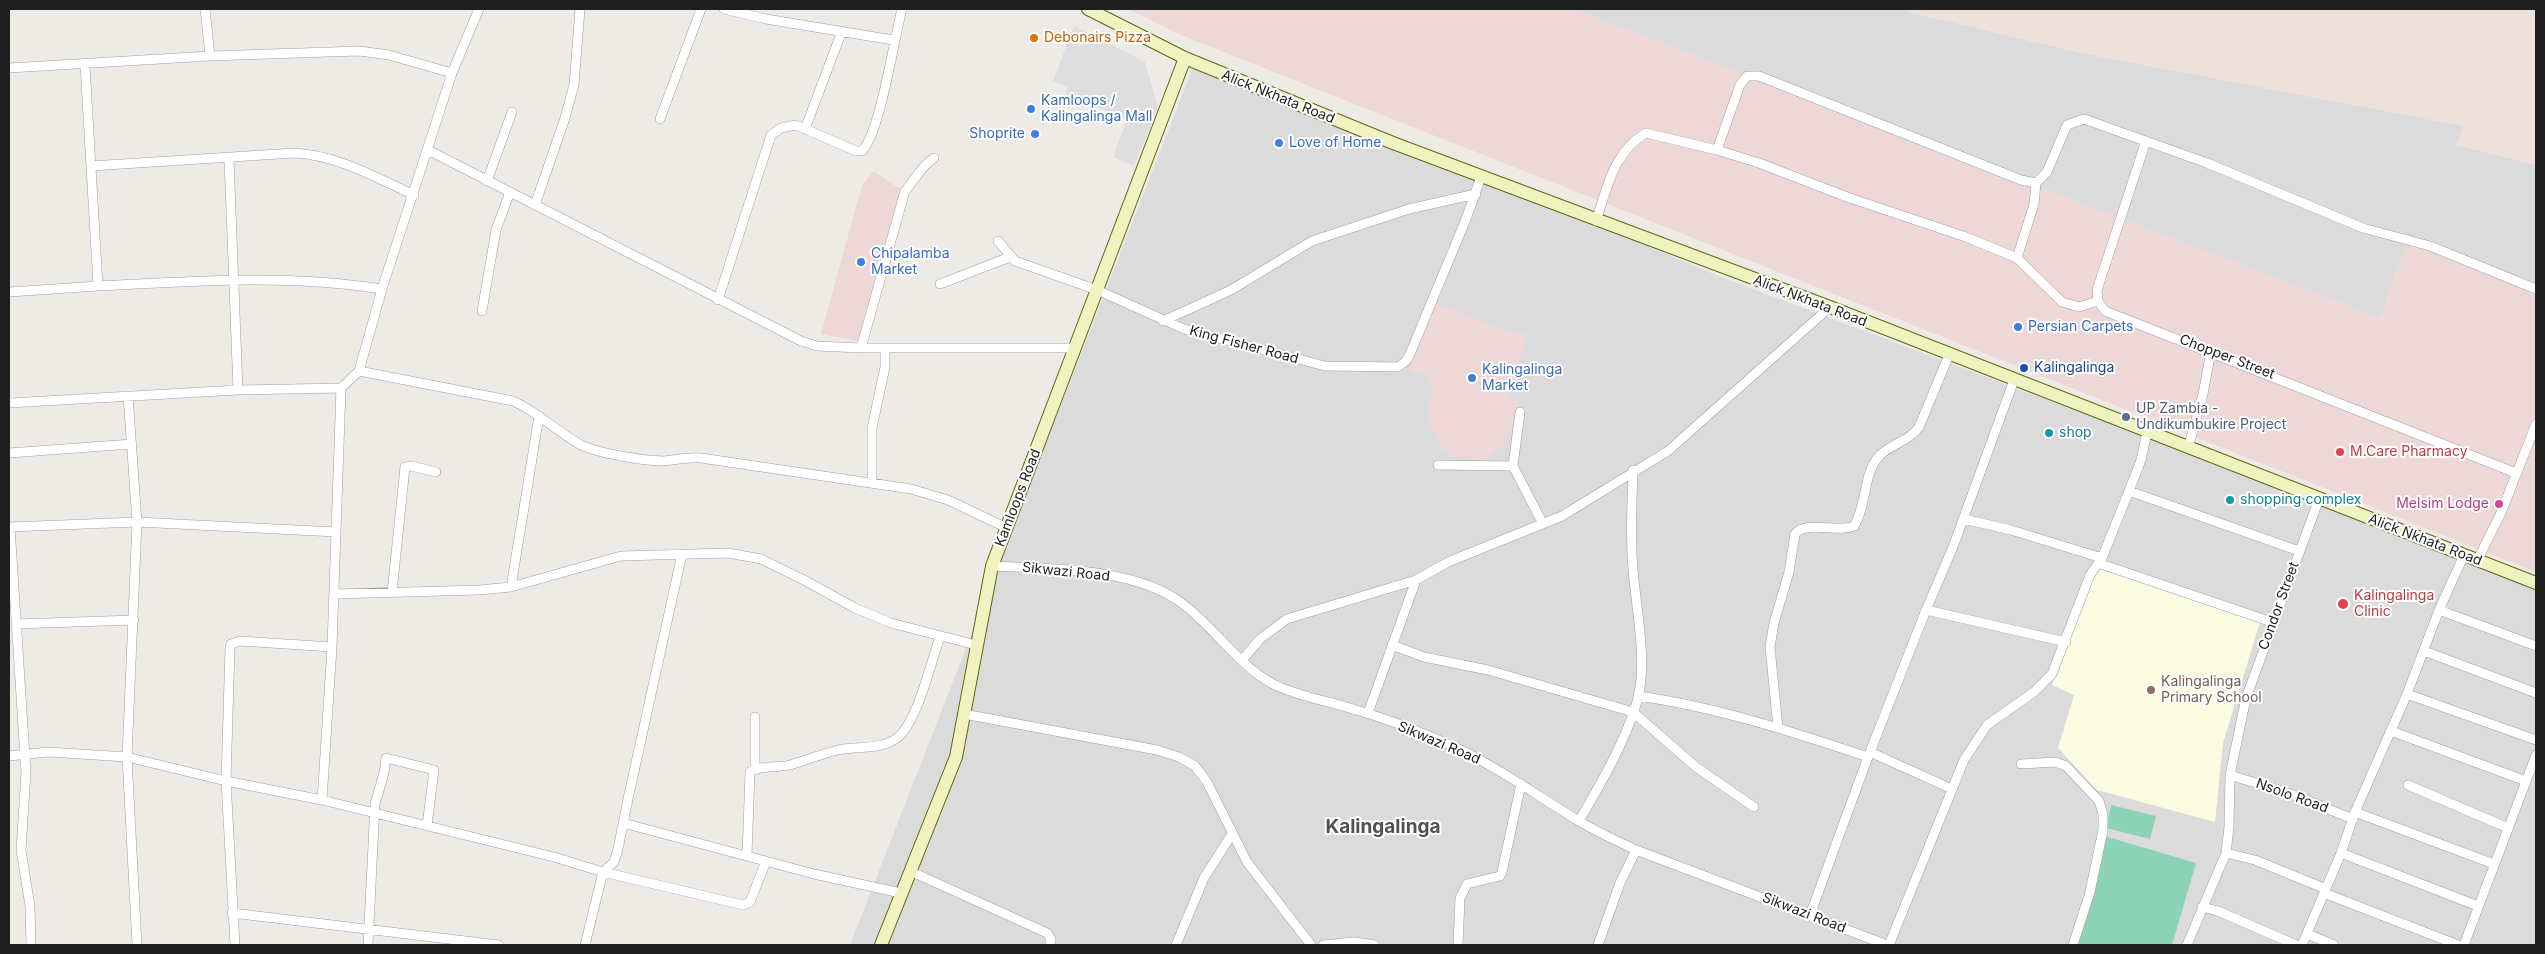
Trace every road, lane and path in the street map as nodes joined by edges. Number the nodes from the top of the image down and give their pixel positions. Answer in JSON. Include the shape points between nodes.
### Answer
{"nodes":[{"id":1,"x":205,"y":9,"type":"edge"},
{"id":2,"x":479,"y":9,"type":"edge"},
{"id":3,"x":580,"y":9,"type":"edge"},
{"id":4,"x":701,"y":9,"type":"edge"},
{"id":5,"x":724,"y":9,"type":"edge"},
{"id":6,"x":902,"y":9,"type":"edge"},
{"id":7,"x":1088,"y":9,"type":"edge"},
{"id":8,"x":842,"y":31,"type":"junction"},
{"id":9,"x":893,"y":40,"type":"junction"},
{"id":10,"x":210,"y":56,"type":"junction"},
{"id":11,"x":1185,"y":58,"type":"junction"},
{"id":12,"x":85,"y":65,"type":"junction"},
{"id":13,"x":9,"y":68,"type":"edge"},
{"id":14,"x":452,"y":73,"type":"junction"},
{"id":15,"x":512,"y":112,"type":"dead end"},
{"id":16,"x":660,"y":119,"type":"dead end"},
{"id":17,"x":805,"y":130,"type":"junction"},
{"id":18,"x":2146,"y":141,"type":"junction"},
{"id":19,"x":428,"y":150,"type":"junction"},
{"id":20,"x":1717,"y":150,"type":"junction"},
{"id":21,"x":934,"y":158,"type":"dead end"},
{"id":22,"x":229,"y":159,"type":"junction"},
{"id":23,"x":91,"y":166,"type":"junction"},
{"id":24,"x":1481,"y":177,"type":"junction"},
{"id":25,"x":487,"y":181,"type":"junction"},
{"id":26,"x":2036,"y":183,"type":"junction"},
{"id":27,"x":510,"y":192,"type":"junction"},
{"id":28,"x":1476,"y":194,"type":"junction"},
{"id":29,"x":414,"y":195,"type":"junction"},
{"id":30,"x":535,"y":205,"type":"junction"},
{"id":31,"x":1596,"y":221,"type":"junction"},
{"id":32,"x":998,"y":241,"type":"dead end"},
{"id":33,"x":1010,"y":257,"type":"junction"},
{"id":34,"x":2018,"y":258,"type":"junction"},
{"id":35,"x":233,"y":280,"type":"junction"},
{"id":36,"x":940,"y":284,"type":"dead end"},
{"id":37,"x":98,"y":286,"type":"junction"},
{"id":38,"x":382,"y":289,"type":"junction"},
{"id":39,"x":2536,"y":289,"type":"edge"},
{"id":40,"x":1097,"y":290,"type":"junction"},
{"id":41,"x":9,"y":292,"type":"edge"},
{"id":42,"x":718,"y":300,"type":"junction"},
{"id":43,"x":2098,"y":302,"type":"junction"},
{"id":44,"x":1830,"y":307,"type":"junction"},
{"id":45,"x":482,"y":311,"type":"dead end"},
{"id":46,"x":1164,"y":321,"type":"junction"},
{"id":47,"x":861,"y":348,"type":"junction"},
{"id":48,"x":885,"y":348,"type":"junction"},
{"id":49,"x":1076,"y":348,"type":"junction"},
{"id":50,"x":2211,"y":351,"type":"junction"},
{"id":51,"x":1949,"y":355,"type":"junction"},
{"id":52,"x":359,"y":371,"type":"junction"},
{"id":53,"x":2014,"y":380,"type":"junction"},
{"id":54,"x":342,"y":388,"type":"junction"},
{"id":55,"x":238,"y":390,"type":"junction"},
{"id":56,"x":128,"y":396,"type":"junction"},
{"id":57,"x":9,"y":403,"type":"edge"},
{"id":58,"x":1520,"y":412,"type":"dead end"},
{"id":59,"x":539,"y":416,"type":"junction"},
{"id":60,"x":2536,"y":424,"type":"edge"},
{"id":61,"x":2147,"y":432,"type":"junction"},
{"id":62,"x":132,"y":444,"type":"junction"},
{"id":63,"x":2188,"y":448,"type":"junction"},
{"id":64,"x":9,"y":453,"type":"edge"},
{"id":65,"x":1438,"y":465,"type":"dead end"},
{"id":66,"x":1513,"y":466,"type":"junction"},
{"id":67,"x":1633,"y":470,"type":"junction"},
{"id":68,"x":436,"y":472,"type":"dead end"},
{"id":69,"x":2516,"y":473,"type":"junction"},
{"id":70,"x":872,"y":482,"type":"junction"},
{"id":71,"x":2129,"y":491,"type":"junction"},
{"id":72,"x":2318,"y":500,"type":"junction"},
{"id":73,"x":1964,"y":519,"type":"junction"},
{"id":74,"x":137,"y":522,"type":"junction"},
{"id":75,"x":1544,"y":524,"type":"junction"},
{"id":76,"x":9,"y":527,"type":"edge"},
{"id":77,"x":1007,"y":528,"type":"junction"},
{"id":78,"x":336,"y":532,"type":"junction"},
{"id":79,"x":2299,"y":551,"type":"junction"},
{"id":80,"x":682,"y":554,"type":"junction"},
{"id":81,"x":2464,"y":554,"type":"junction"},
{"id":82,"x":2100,"y":560,"type":"junction"},
{"id":83,"x":2477,"y":561,"type":"junction"},
{"id":84,"x":992,"y":566,"type":"junction"},
{"id":85,"x":1416,"y":580,"type":"junction"},
{"id":86,"x":2536,"y":583,"type":"edge"},
{"id":87,"x":511,"y":587,"type":"junction"},
{"id":88,"x":392,"y":592,"type":"junction"},
{"id":89,"x":335,"y":594,"type":"junction"},
{"id":90,"x":1926,"y":610,"type":"junction"},
{"id":91,"x":2439,"y":610,"type":"junction"},
{"id":92,"x":134,"y":620,"type":"junction"},
{"id":93,"x":2272,"y":622,"type":"junction"},
{"id":94,"x":16,"y":624,"type":"junction"},
{"id":95,"x":940,"y":637,"type":"junction"},
{"id":96,"x":2066,"y":642,"type":"junction"},
{"id":97,"x":976,"y":645,"type":"junction"},
{"id":98,"x":1392,"y":645,"type":"junction"},
{"id":99,"x":2536,"y":646,"type":"edge"},
{"id":100,"x":332,"y":647,"type":"junction"},
{"id":101,"x":2424,"y":651,"type":"junction"},
{"id":102,"x":1242,"y":660,"type":"junction"},
{"id":103,"x":2536,"y":693,"type":"edge"},
{"id":104,"x":2407,"y":694,"type":"junction"},
{"id":105,"x":1638,"y":696,"type":"junction"},
{"id":106,"x":1633,"y":712,"type":"junction"},
{"id":107,"x":1368,"y":713,"type":"junction"},
{"id":108,"x":964,"y":714,"type":"junction"},
{"id":109,"x":755,"y":717,"type":"dead end"},
{"id":110,"x":1778,"y":728,"type":"junction"},
{"id":111,"x":2391,"y":731,"type":"junction"},
{"id":112,"x":2536,"y":740,"type":"edge"},
{"id":113,"x":23,"y":754,"type":"junction"},
{"id":114,"x":1869,"y":755,"type":"junction"},
{"id":115,"x":2536,"y":755,"type":"edge"},
{"id":116,"x":9,"y":756,"type":"edge"},
{"id":117,"x":127,"y":757,"type":"junction"},
{"id":118,"x":2021,"y":764,"type":"dead end"},
{"id":119,"x":755,"y":768,"type":"junction"},
{"id":120,"x":2230,"y":775,"type":"junction"},
{"id":121,"x":226,"y":781,"type":"junction"},
{"id":122,"x":2526,"y":781,"type":"junction"},
{"id":123,"x":1521,"y":784,"type":"junction"},
{"id":124,"x":2408,"y":785,"type":"dead end"},
{"id":125,"x":1952,"y":789,"type":"junction"},
{"id":126,"x":322,"y":800,"type":"junction"},
{"id":127,"x":1754,"y":807,"type":"dead end"},
{"id":128,"x":374,"y":814,"type":"junction"},
{"id":129,"x":2354,"y":816,"type":"junction"},
{"id":130,"x":1579,"y":821,"type":"junction"},
{"id":131,"x":623,"y":823,"type":"junction"},
{"id":132,"x":426,"y":826,"type":"junction"},
{"id":133,"x":2508,"y":828,"type":"junction"},
{"id":134,"x":1232,"y":834,"type":"junction"},
{"id":135,"x":1636,"y":850,"type":"junction"},
{"id":136,"x":2226,"y":853,"type":"junction"},
{"id":137,"x":2341,"y":853,"type":"junction"},
{"id":138,"x":747,"y":856,"type":"junction"},
{"id":139,"x":766,"y":861,"type":"junction"},
{"id":140,"x":2494,"y":864,"type":"junction"},
{"id":141,"x":910,"y":871,"type":"junction"},
{"id":142,"x":603,"y":872,"type":"junction"},
{"id":143,"x":2325,"y":891,"type":"junction"},
{"id":144,"x":901,"y":893,"type":"junction"},
{"id":145,"x":2478,"y":906,"type":"junction"},
{"id":146,"x":2202,"y":907,"type":"junction"},
{"id":147,"x":232,"y":913,"type":"junction"},
{"id":148,"x":1810,"y":915,"type":"junction"},
{"id":149,"x":370,"y":930,"type":"junction"},
{"id":150,"x":2306,"y":934,"type":"junction"},
{"id":151,"x":31,"y":945,"type":"edge"},
{"id":152,"x":137,"y":945,"type":"edge"},
{"id":153,"x":235,"y":945,"type":"edge"},
{"id":154,"x":368,"y":945,"type":"edge"},
{"id":155,"x":499,"y":945,"type":"edge"},
{"id":156,"x":586,"y":945,"type":"edge"},
{"id":157,"x":881,"y":945,"type":"edge"},
{"id":158,"x":1050,"y":945,"type":"edge"},
{"id":159,"x":1176,"y":945,"type":"edge"},
{"id":160,"x":1311,"y":945,"type":"edge"},
{"id":161,"x":1323,"y":945,"type":"edge"},
{"id":162,"x":1375,"y":945,"type":"edge"},
{"id":163,"x":1458,"y":945,"type":"edge"},
{"id":164,"x":1598,"y":945,"type":"edge"},
{"id":165,"x":1888,"y":945,"type":"edge"},
{"id":166,"x":2073,"y":945,"type":"edge"},
{"id":167,"x":2187,"y":945,"type":"edge"},
{"id":168,"x":2296,"y":945,"type":"edge"},
{"id":169,"x":2302,"y":945,"type":"edge"},
{"id":170,"x":2334,"y":945,"type":"edge"},
{"id":171,"x":2458,"y":945,"type":"edge"},
{"id":172,"x":2464,"y":945,"type":"edge"}],
"edges":[{"from":1,"to":10,"type":"street"},
{"from":2,"to":14,"type":"street"},
{"from":3,"to":30,"type":"street","via":[[574,85]]},
{"from":4,"to":16,"type":"street"},
{"from":5,"to":8,"type":"street"},
{"from":6,"to":9,"type":"street"},
{"from":7,"to":11,"type":"main road","name":"Alick Nkhata Road"},
{"from":8,"to":9,"type":"street"},
{"from":8,"to":17,"type":"street"},
{"from":9,"to":17,"type":"street","via":[[878,117],[869,144],[856,151]]},
{"from":10,"to":12,"type":"street"},
{"from":10,"to":14,"type":"street","via":[[359,51],[389,55]]},
{"from":11,"to":24,"type":"main road","name":"Alick Nkhata Road"},
{"from":11,"to":40,"type":"main road","name":"Kamloops Road"},
{"from":12,"to":13,"type":"street"},
{"from":12,"to":23,"type":"street"},
{"from":14,"to":19,"type":"street"},
{"from":15,"to":25,"type":"street"},
{"from":17,"to":42,"type":"street","via":[[796,125],[789,126],[771,135]]},
{"from":18,"to":26,"type":"street","via":[[2098,123],[2075,121],[2067,125],[2047,172]]},
{"from":18,"to":39,"type":"street","via":[[2363,228],[2430,246]]},
{"from":18,"to":43,"type":"street","via":[[2097,290]]},
{"from":19,"to":25,"type":"street"},
{"from":19,"to":29,"type":"street"},
{"from":20,"to":26,"type":"street","via":[[1740,85],[1747,76],[1759,76],[2021,180]]},
{"from":20,"to":31,"type":"street","via":[[1646,133],[1637,138],[1623,152],[1611,174]]},
{"from":20,"to":34,"type":"street","via":[[1809,180],[1847,197]]},
{"from":21,"to":47,"type":"street","via":[[924,164],[905,192]]},
{"from":22,"to":23,"type":"street"},
{"from":22,"to":29,"type":"street","via":[[314,154]]},
{"from":22,"to":35,"type":"street"},
{"from":23,"to":37,"type":"street"},
{"from":24,"to":28,"type":"street"},
{"from":24,"to":31,"type":"main road","name":"Alick Nkhata Road"},
{"from":25,"to":27,"type":"street"},
{"from":26,"to":34,"type":"street","via":[[2034,204]]},
{"from":27,"to":30,"type":"street"},
{"from":27,"to":45,"type":"street","via":[[496,230]]},
{"from":28,"to":46,"type":"street","via":[[1410,209],[1312,241],[1231,290]]},
{"from":28,"to":46,"type":"street","name":"King Fisher Road","via":[[1410,354],[1398,367],[1325,366]]},
{"from":29,"to":38,"type":"street"},
{"from":30,"to":42,"type":"street"},
{"from":31,"to":44,"type":"main road","name":"Alick Nkhata Road"},
{"from":32,"to":33,"type":"street"},
{"from":33,"to":36,"type":"street"},
{"from":33,"to":40,"type":"street","name":"King Fisher Road"},
{"from":34,"to":43,"type":"street","via":[[2062,302],[2079,307]]},
{"from":35,"to":37,"type":"street"},
{"from":35,"to":38,"type":"street","via":[[324,282]]},
{"from":35,"to":55,"type":"street"},
{"from":37,"to":41,"type":"street"},
{"from":38,"to":52,"type":"street"},
{"from":40,"to":46,"type":"street","name":"King Fisher Road"},
{"from":40,"to":49,"type":"main road","name":"Kamloops Road"},
{"from":42,"to":47,"type":"street","via":[[801,341],[817,346]]},
{"from":43,"to":50,"type":"street","name":"Chopper Street","via":[[2104,311]]},
{"from":44,"to":51,"type":"main road","name":"Alick Nkhata Road"},
{"from":44,"to":67,"type":"street","via":[[1668,451]]},
{"from":47,"to":48,"type":"street"},
{"from":48,"to":49,"type":"street"},
{"from":48,"to":70,"type":"street","via":[[885,367],[872,428]]},
{"from":49,"to":77,"type":"main road","name":"Kamloops Road"},
{"from":50,"to":63,"type":"street"},
{"from":50,"to":69,"type":"street","name":"Chopper Street"},
{"from":51,"to":53,"type":"main road","name":"Alick Nkhata Road"},
{"from":51,"to":110,"type":"street","via":[[1915,433],[1893,445],[1875,461],[1854,526],[1802,529],[1795,534],[1789,572],[1770,641]]},
{"from":52,"to":54,"type":"street"},
{"from":52,"to":59,"type":"street","via":[[496,396],[526,407]]},
{"from":53,"to":61,"type":"main road","name":"Alick Nkhata Road"},
{"from":53,"to":73,"type":"street"},
{"from":54,"to":55,"type":"street"},
{"from":54,"to":78,"type":"street"},
{"from":55,"to":56,"type":"street"},
{"from":56,"to":57,"type":"street"},
{"from":56,"to":62,"type":"street"},
{"from":58,"to":66,"type":"street"},
{"from":59,"to":70,"type":"street","via":[[579,444],[600,452],[664,461],[701,458]]},
{"from":59,"to":87,"type":"street"},
{"from":60,"to":69,"type":"street"},
{"from":61,"to":63,"type":"main road","name":"Alick Nkhata Road"},
{"from":61,"to":71,"type":"street"},
{"from":62,"to":64,"type":"street"},
{"from":62,"to":74,"type":"street"},
{"from":63,"to":72,"type":"main road","name":"Alick Nkhata Road"},
{"from":65,"to":66,"type":"street"},
{"from":66,"to":75,"type":"street"},
{"from":67,"to":75,"type":"street"},
{"from":67,"to":105,"type":"street","via":[[1632,567],[1640,651]]},
{"from":68,"to":88,"type":"street","via":[[405,467]]},
{"from":69,"to":83,"type":"street"},
{"from":70,"to":77,"type":"street","via":[[924,492]]},
{"from":71,"to":79,"type":"street"},
{"from":71,"to":82,"type":"street"},
{"from":72,"to":79,"type":"street","name":"Condor Street"},
{"from":72,"to":81,"type":"main road","name":"Alick Nkhata Road"},
{"from":73,"to":82,"type":"street","via":[[2011,530]]},
{"from":73,"to":90,"type":"street"},
{"from":74,"to":76,"type":"street"},
{"from":74,"to":78,"type":"street"},
{"from":74,"to":92,"type":"street"},
{"from":75,"to":85,"type":"street","via":[[1448,562]]},
{"from":76,"to":94,"type":"street"},
{"from":77,"to":84,"type":"main road","name":"Kamloops Road"},
{"from":78,"to":89,"type":"street"},
{"from":79,"to":93,"type":"street","name":"Condor Street"},
{"from":80,"to":87,"type":"street","via":[[621,556]]},
{"from":80,"to":95,"type":"street","via":[[728,552],[751,556],[872,616]]},
{"from":80,"to":131,"type":"street"},
{"from":81,"to":83,"type":"main road","name":"Alick Nkhata Road"},
{"from":81,"to":91,"type":"street"},
{"from":82,"to":93,"type":"street"},
{"from":82,"to":96,"type":"street","via":[[2090,575]]},
{"from":83,"to":86,"type":"main road","name":"Alick Nkhata Road"},
{"from":84,"to":97,"type":"main road","name":"Kamloops Road"},
{"from":84,"to":102,"type":"street","name":"Sikwazi Road","via":[[1052,569],[1118,577],[1146,584],[1183,604]]},
{"from":85,"to":98,"type":"street"},
{"from":85,"to":102,"type":"street","via":[[1287,619],[1260,639]]},
{"from":87,"to":88,"type":"street"},
{"from":88,"to":89,"type":"street"},
{"from":89,"to":100,"type":"street"},
{"from":90,"to":96,"type":"street"},
{"from":90,"to":114,"type":"street"},
{"from":91,"to":99,"type":"street"},
{"from":91,"to":101,"type":"street"},
{"from":92,"to":94,"type":"street"},
{"from":92,"to":117,"type":"street"},
{"from":93,"to":120,"type":"street","name":"Condor Street","via":[[2246,698]]},
{"from":94,"to":113,"type":"street"},
{"from":95,"to":97,"type":"street"},
{"from":95,"to":119,"type":"street","via":[[909,724],[897,737],[887,743],[838,750],[778,768]]},
{"from":96,"to":125,"type":"street","via":[[2055,670],[2046,682],[1981,732]]},
{"from":97,"to":108,"type":"main road","name":"Kamloops Road"},
{"from":98,"to":106,"type":"street","via":[[1424,657],[1488,670]]},
{"from":98,"to":107,"type":"street"},
{"from":100,"to":121,"type":"street","via":[[240,641],[232,644],[229,652]]},
{"from":100,"to":126,"type":"street"},
{"from":101,"to":103,"type":"street"},
{"from":101,"to":104,"type":"street"},
{"from":102,"to":107,"type":"street","name":"Sikwazi Road","via":[[1261,676],[1286,690]]},
{"from":104,"to":111,"type":"street"},
{"from":104,"to":112,"type":"street"},
{"from":105,"to":106,"type":"street"},
{"from":105,"to":110,"type":"street","via":[[1688,704]]},
{"from":106,"to":127,"type":"street","via":[[1696,766]]},
{"from":106,"to":130,"type":"street"},
{"from":107,"to":123,"type":"street","name":"Sikwazi Road","via":[[1458,749]]},
{"from":108,"to":134,"type":"street","via":[[1179,757],[1195,766],[1208,782]]},
{"from":108,"to":141,"type":"main road","name":"Kamloops Road","via":[[956,757]]},
{"from":109,"to":119,"type":"street"},
{"from":110,"to":114,"type":"street"},
{"from":111,"to":122,"type":"street"},
{"from":111,"to":129,"type":"street"},
{"from":113,"to":116,"type":"street"},
{"from":113,"to":117,"type":"street","via":[[48,752]]},
{"from":113,"to":151,"type":"street","via":[[26,784],[21,850],[30,906]]},
{"from":114,"to":125,"type":"street"},
{"from":114,"to":148,"type":"street"},
{"from":115,"to":122,"type":"street"},
{"from":117,"to":121,"type":"street"},
{"from":117,"to":152,"type":"street"},
{"from":118,"to":166,"type":"street","via":[[2055,762],[2066,766],[2099,801],[2104,814],[2090,892]]},
{"from":119,"to":138,"type":"street","via":[[749,778]]},
{"from":120,"to":129,"type":"street","name":"Nsolo Road"},
{"from":120,"to":136,"type":"street","name":"Condor Street"},
{"from":121,"to":126,"type":"street"},
{"from":121,"to":147,"type":"street"},
{"from":122,"to":133,"type":"street"},
{"from":123,"to":130,"type":"street","name":"Sikwazi Road"},
{"from":123,"to":163,"type":"street","via":[[1500,876],[1468,884],[1460,898]]},
{"from":124,"to":133,"type":"street"},
{"from":125,"to":165,"type":"street"},
{"from":126,"to":128,"type":"street"},
{"from":128,"to":132,"type":"street"},
{"from":128,"to":132,"type":"street","via":[[386,758],[416,764],[434,770]]},
{"from":128,"to":149,"type":"street"},
{"from":129,"to":137,"type":"street"},
{"from":129,"to":140,"type":"street","name":"Nsolo Road"},
{"from":130,"to":135,"type":"street","name":"Sikwazi Road"},
{"from":131,"to":138,"type":"street"},
{"from":131,"to":142,"type":"street","via":[[614,862]]},
{"from":132,"to":142,"type":"street"},
{"from":133,"to":140,"type":"street"},
{"from":134,"to":159,"type":"street","via":[[1204,878]]},
{"from":134,"to":160,"type":"street","via":[[1247,862]]},
{"from":135,"to":148,"type":"street","name":"Sikwazi Road"},
{"from":135,"to":164,"type":"street","via":[[1620,883]]},
{"from":136,"to":143,"type":"street","via":[[2255,860]]},
{"from":136,"to":146,"type":"street","name":"Condor Street"},
{"from":137,"to":143,"type":"street"},
{"from":137,"to":145,"type":"street"},
{"from":138,"to":139,"type":"street"},
{"from":139,"to":142,"type":"street","via":[[750,902],[743,905]]},
{"from":139,"to":144,"type":"street"},
{"from":140,"to":145,"type":"street"},
{"from":141,"to":144,"type":"main road","name":"Kamloops Road"},
{"from":141,"to":158,"type":"street","via":[[1047,933]]},
{"from":142,"to":156,"type":"street"},
{"from":143,"to":150,"type":"street"},
{"from":143,"to":171,"type":"street"},
{"from":144,"to":157,"type":"main road","name":"Kamloops Road"},
{"from":145,"to":172,"type":"street"},
{"from":146,"to":167,"type":"street","name":"Condor Street"},
{"from":146,"to":168,"type":"street"},
{"from":147,"to":149,"type":"street"},
{"from":147,"to":153,"type":"street"},
{"from":148,"to":165,"type":"street","name":"Sikwazi Road"},
{"from":149,"to":154,"type":"street"},
{"from":149,"to":155,"type":"street"},
{"from":150,"to":169,"type":"street"},
{"from":150,"to":170,"type":"street"},
{"from":161,"to":162,"type":"street","via":[[1345,942]]}]}
